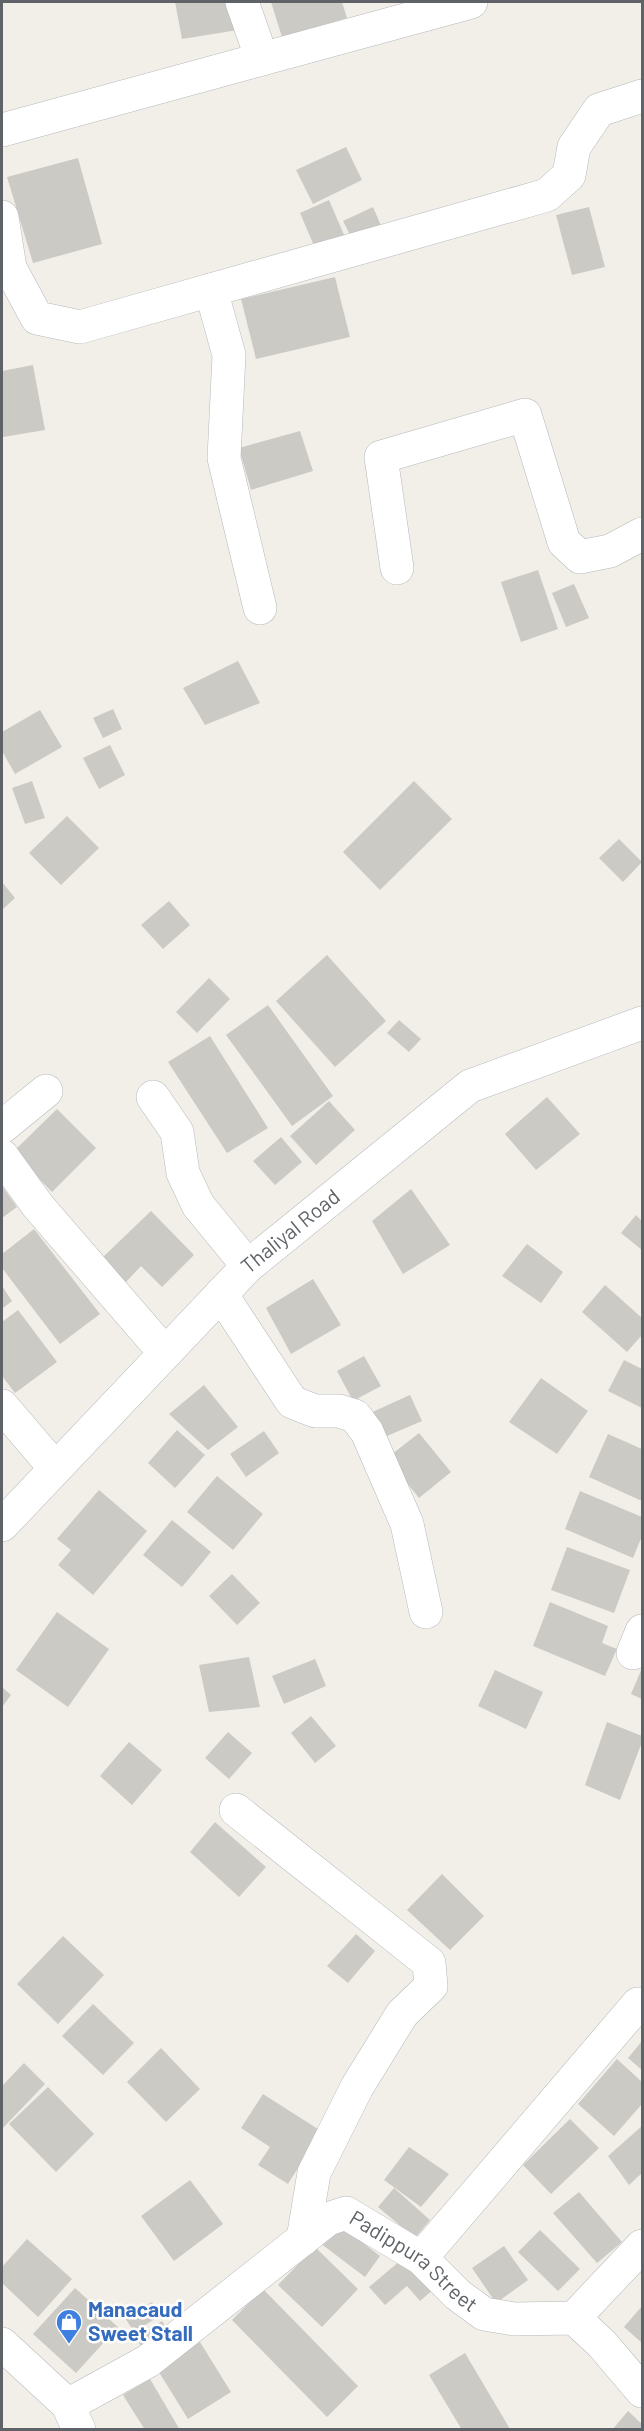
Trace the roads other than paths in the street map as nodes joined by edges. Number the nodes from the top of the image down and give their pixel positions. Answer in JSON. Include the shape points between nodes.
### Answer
{"nodes":[{"id":1,"x":242,"y":2,"type":"edge"},
{"id":2,"x":471,"y":2,"type":"edge"},
{"id":3,"x":262,"y":59,"type":"junction"},
{"id":4,"x":642,"y":96,"type":"edge"},
{"id":5,"x":2,"y":130,"type":"edge"},
{"id":6,"x":2,"y":217,"type":"edge"},
{"id":7,"x":211,"y":290,"type":"junction"},
{"id":8,"x":642,"y":534,"type":"edge"},
{"id":9,"x":397,"y":568,"type":"dead end"},
{"id":10,"x":260,"y":608,"type":"dead end"},
{"id":11,"x":642,"y":1023,"type":"edge"},
{"id":12,"x":46,"y":1091,"type":"dead end"},
{"id":13,"x":153,"y":1097,"type":"dead end"},
{"id":14,"x":2,"y":1127,"type":"edge"},
{"id":15,"x":2,"y":1156,"type":"edge"},
{"id":16,"x":248,"y":1266,"type":"junction"},
{"id":17,"x":221,"y":1294,"type":"junction"},
{"id":18,"x":165,"y":1353,"type":"junction"},
{"id":19,"x":2,"y":1406,"type":"edge"},
{"id":20,"x":55,"y":1468,"type":"junction"},
{"id":21,"x":2,"y":1525,"type":"edge"},
{"id":22,"x":426,"y":1612,"type":"dead end"},
{"id":23,"x":236,"y":1810,"type":"dead end"},
{"id":24,"x":638,"y":2004,"type":"dead end"},
{"id":25,"x":303,"y":2239,"type":"junction"},
{"id":26,"x":642,"y":2246,"type":"edge"},
{"id":27,"x":421,"y":2258,"type":"junction"},
{"id":28,"x":574,"y":2318,"type":"junction"},
{"id":29,"x":2,"y":2344,"type":"edge"},
{"id":30,"x":642,"y":2391,"type":"edge"},
{"id":31,"x":74,"y":2417,"type":"edge"}],
"edges":[{"from":1,"to":3,"type":"street"},
{"from":2,"to":3,"type":"street"},
{"from":3,"to":5,"type":"street"},
{"from":4,"to":7,"type":"street","via":[[599,110],[574,147],[569,175],[547,195]]},
{"from":6,"to":7,"type":"street","via":[[10,268],[37,318],[80,327]]},
{"from":7,"to":10,"type":"street","via":[[230,355],[224,458]]},
{"from":8,"to":9,"type":"street","via":[[610,550],[580,557],[564,542],[525,415],[381,457]]},
{"from":11,"to":16,"type":"street","name":"Thaliyal Road","via":[[470,1086]]},
{"from":12,"to":14,"type":"street"},
{"from":13,"to":16,"type":"street","via":[[177,1132],[183,1173],[198,1205]]},
{"from":15,"to":18,"type":"street","via":[[38,1206]]},
{"from":16,"to":17,"type":"street","name":"Thaliyal Road"},
{"from":17,"to":18,"type":"street","name":"Thaliyal Road"},
{"from":17,"to":22,"type":"street","via":[[292,1402],[315,1411],[355,1416],[367,1432],[407,1524]]},
{"from":18,"to":20,"type":"street","name":"Thaliyal Road"},
{"from":19,"to":20,"type":"street"},
{"from":20,"to":21,"type":"street","name":"Thaliyal Road"},
{"from":23,"to":25,"type":"street","via":[[429,1963],[431,1986],[402,2014],[357,2087],[314,2173]]},
{"from":24,"to":27,"type":"street"},
{"from":25,"to":27,"type":"street","name":"Padippura Street","via":[[328,2218],[346,2214]]},
{"from":25,"to":31,"type":"street","name":"Padippura Street"},
{"from":26,"to":28,"type":"street"},
{"from":27,"to":28,"type":"street","name":"Padippura Street","via":[[458,2295],[484,2314],[514,2319]]},
{"from":28,"to":30,"type":"street"},
{"from":29,"to":31,"type":"street"}]}
